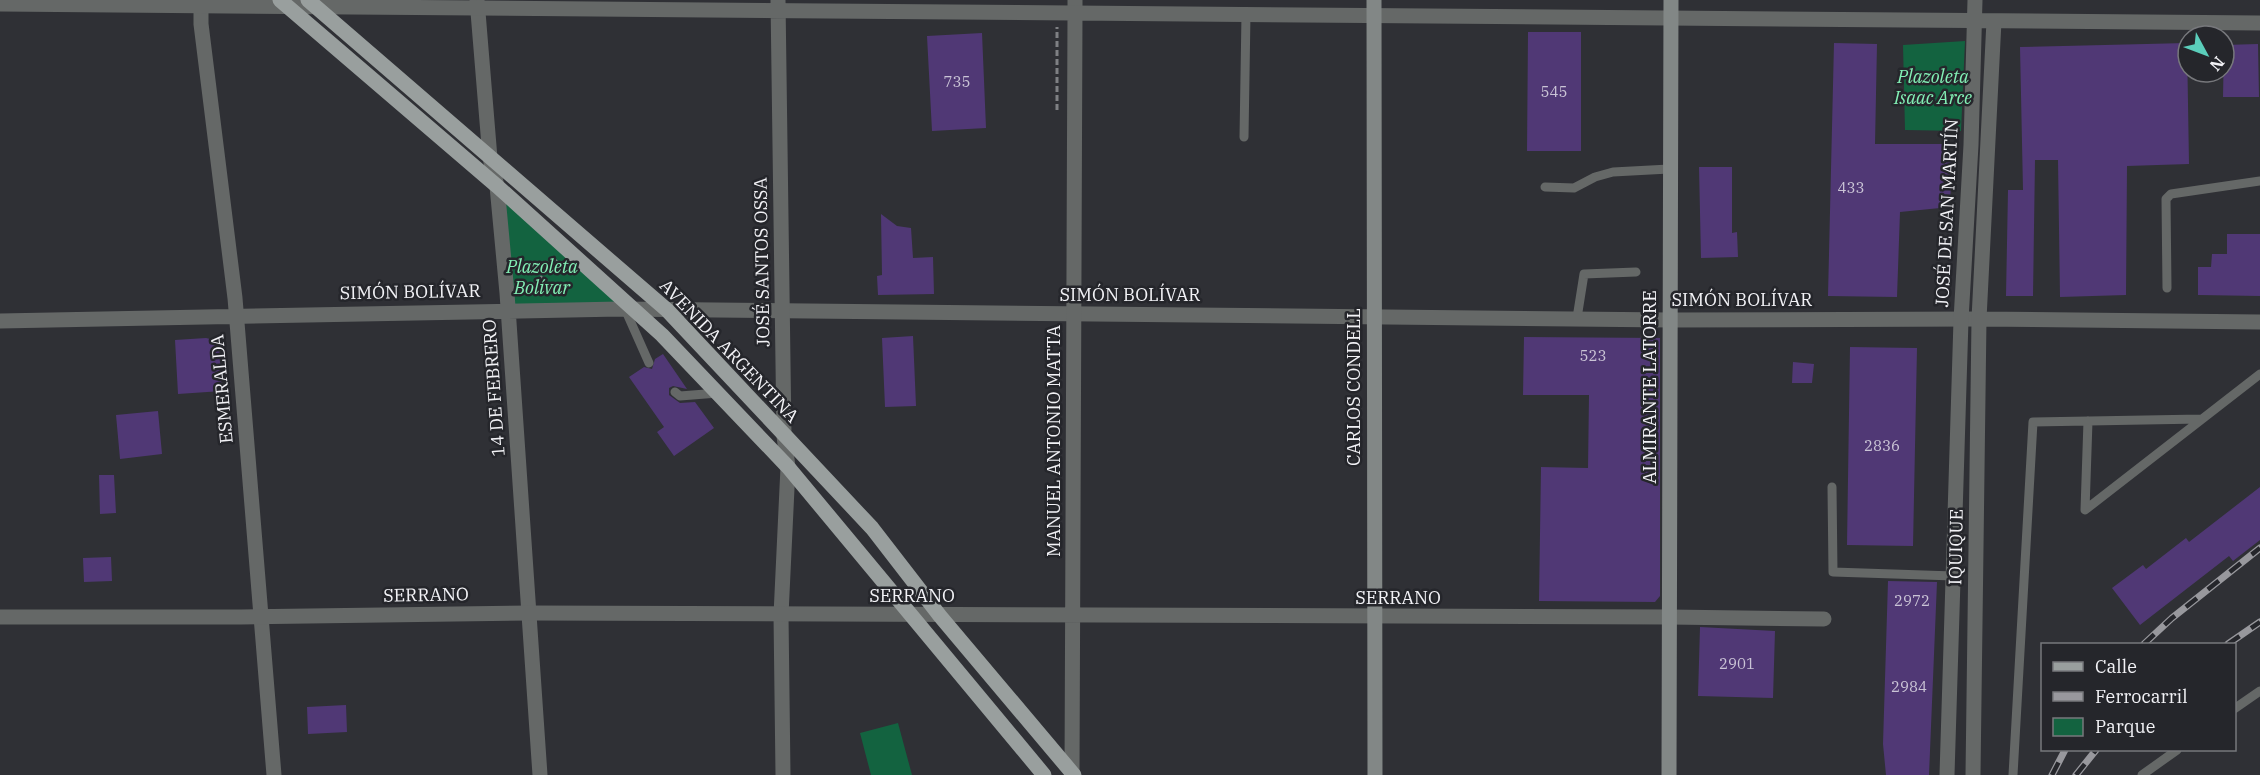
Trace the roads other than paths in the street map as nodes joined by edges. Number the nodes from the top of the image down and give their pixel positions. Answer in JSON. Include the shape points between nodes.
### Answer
{"nodes":[{"id":1,"x":1671,"y":0,"type":"edge"},
{"id":2,"x":1975,"y":0,"type":"edge"},
{"id":3,"x":201,"y":3,"type":"edge"},
{"id":4,"x":283,"y":3,"type":"edge"},
{"id":5,"x":312,"y":3,"type":"edge"},
{"id":6,"x":0,"y":4,"type":"edge"},
{"id":7,"x":478,"y":4,"type":"edge"},
{"id":8,"x":778,"y":5,"type":"edge"},
{"id":9,"x":955,"y":6,"type":"edge"},
{"id":10,"x":1075,"y":7,"type":"edge"},
{"id":11,"x":1374,"y":8,"type":"edge"},
{"id":12,"x":1246,"y":14,"type":"junction"},
{"id":13,"x":1671,"y":18,"type":"junction"},
{"id":14,"x":1975,"y":21,"type":"junction"},
{"id":15,"x":1994,"y":21,"type":"junction"},
{"id":16,"x":2260,"y":23,"type":"edge"},
{"id":17,"x":1244,"y":136,"type":"dead end"},
{"id":18,"x":490,"y":158,"type":"junction"},
{"id":19,"x":1669,"y":169,"type":"junction"},
{"id":20,"x":2260,"y":181,"type":"edge"},
{"id":21,"x":497,"y":186,"type":"junction"},
{"id":22,"x":1545,"y":187,"type":"dead end"},
{"id":23,"x":1636,"y":272,"type":"dead end"},
{"id":24,"x":2167,"y":288,"type":"dead end"},
{"id":25,"x":508,"y":309,"type":"junction"},
{"id":26,"x":630,"y":310,"type":"junction"},
{"id":27,"x":668,"y":310,"type":"junction"},
{"id":28,"x":782,"y":311,"type":"junction"},
{"id":29,"x":1074,"y":314,"type":"junction"},
{"id":30,"x":236,"y":315,"type":"junction"},
{"id":31,"x":1374,"y":315,"type":"junction"},
{"id":32,"x":1577,"y":318,"type":"junction"},
{"id":33,"x":1978,"y":319,"type":"junction"},
{"id":34,"x":1670,"y":320,"type":"junction"},
{"id":35,"x":1960,"y":320,"type":"junction"},
{"id":36,"x":0,"y":321,"type":"edge"},
{"id":37,"x":2260,"y":322,"type":"edge"},
{"id":38,"x":649,"y":363,"type":"dead end"},
{"id":39,"x":2260,"y":374,"type":"edge"},
{"id":40,"x":675,"y":392,"type":"dead end"},
{"id":41,"x":718,"y":393,"type":"junction"},
{"id":42,"x":2201,"y":419,"type":"junction"},
{"id":43,"x":2088,"y":422,"type":"junction"},
{"id":44,"x":784,"y":436,"type":"junction"},
{"id":45,"x":788,"y":467,"type":"junction"},
{"id":46,"x":1832,"y":487,"type":"dead end"},
{"id":47,"x":1954,"y":576,"type":"junction"},
{"id":48,"x":530,"y":613,"type":"junction"},
{"id":49,"x":781,"y":615,"type":"junction"},
{"id":50,"x":913,"y":616,"type":"junction"},
{"id":51,"x":940,"y":616,"type":"junction"},
{"id":52,"x":1073,"y":616,"type":"junction"},
{"id":53,"x":0,"y":617,"type":"edge"},
{"id":54,"x":260,"y":617,"type":"junction"},
{"id":55,"x":1669,"y":617,"type":"junction"},
{"id":56,"x":1373,"y":618,"type":"junction"},
{"id":57,"x":1824,"y":619,"type":"dead end"},
{"id":58,"x":2260,"y":691,"type":"edge"},
{"id":59,"x":2236,"y":708,"type":"edge"},
{"id":60,"x":2176,"y":751,"type":"edge"},
{"id":61,"x":1072,"y":774,"type":"edge"},
{"id":62,"x":274,"y":775,"type":"edge"},
{"id":63,"x":540,"y":775,"type":"edge"},
{"id":64,"x":783,"y":775,"type":"edge"},
{"id":65,"x":1044,"y":775,"type":"edge"},
{"id":66,"x":1375,"y":775,"type":"edge"},
{"id":67,"x":1669,"y":775,"type":"edge"},
{"id":68,"x":1947,"y":775,"type":"edge"},
{"id":69,"x":1973,"y":775,"type":"edge"},
{"id":70,"x":2013,"y":775,"type":"edge"},
{"id":71,"x":2142,"y":775,"type":"edge"}],
"edges":[{"from":1,"to":13,"type":"main road","name":"ALMIRANTE LATORRE"},
{"from":2,"to":14,"type":"street","name":"JOSÉ DE SAN MARTÍN"},
{"from":3,"to":4,"type":"street"},
{"from":3,"to":6,"type":"street"},
{"from":3,"to":30,"type":"street","name":"ESMERALDA"},
{"from":4,"to":5,"type":"street"},
{"from":4,"to":21,"type":"main road","name":"AVENIDA ARGENTINA"},
{"from":5,"to":7,"type":"street"},
{"from":5,"to":18,"type":"main road","name":"AVENIDA ARGENTINA"},
{"from":7,"to":8,"type":"street"},
{"from":7,"to":18,"type":"street","name":"14 DE FEBRERO"},
{"from":8,"to":9,"type":"street"},
{"from":8,"to":28,"type":"street","name":"JOSÉ SANTOS OSSA"},
{"from":9,"to":10,"type":"street"},
{"from":10,"to":12,"type":"street"},
{"from":10,"to":29,"type":"street","name":"MANUEL ANTONIO MATTA"},
{"from":11,"to":12,"type":"street"},
{"from":11,"to":13,"type":"street"},
{"from":11,"to":31,"type":"main road","name":"CARLOS CONDELL"},
{"from":12,"to":17,"type":"lane"},
{"from":13,"to":14,"type":"street"},
{"from":13,"to":19,"type":"main road","name":"ALMIRANTE LATORRE"},
{"from":14,"to":15,"type":"street"},
{"from":14,"to":35,"type":"street","name":"JOSÉ DE SAN MARTÍN"},
{"from":15,"to":16,"type":"street"},
{"from":15,"to":33,"type":"street","name":"JOSÉ DE SAN MARTÍN"},
{"from":18,"to":21,"type":"street","name":"14 DE FEBRERO"},
{"from":18,"to":27,"type":"main road","name":"AVENIDA ARGENTINA"},
{"from":19,"to":22,"type":"lane","via":[[1613,172],[1574,188]]},
{"from":19,"to":34,"type":"main road","name":"ALMIRANTE LATORRE"},
{"from":20,"to":24,"type":"lane","via":[[2171,194],[2166,199]]},
{"from":21,"to":25,"type":"street","name":"14 DE FEBRERO"},
{"from":21,"to":26,"type":"main road","name":"AVENIDA ARGENTINA"},
{"from":23,"to":32,"type":"lane","via":[[1584,274]]},
{"from":25,"to":26,"type":"street","name":"SIMÓN BOLÍVAR"},
{"from":25,"to":30,"type":"street","name":"SIMÓN BOLÍVAR"},
{"from":25,"to":48,"type":"street","name":"14 DE FEBRERO"},
{"from":26,"to":27,"type":"street","name":"SIMÓN BOLÍVAR"},
{"from":26,"to":38,"type":"lane"},
{"from":26,"to":41,"type":"main road","name":"AVENIDA ARGENTINA"},
{"from":27,"to":28,"type":"street","name":"SIMÓN BOLÍVAR"},
{"from":27,"to":44,"type":"main road","name":"AVENIDA ARGENTINA"},
{"from":28,"to":29,"type":"street","name":"SIMÓN BOLÍVAR"},
{"from":28,"to":44,"type":"street","name":"JOSÉ SANTOS OSSA"},
{"from":29,"to":31,"type":"street","name":"SIMÓN BOLÍVAR"},
{"from":29,"to":52,"type":"street","name":"MANUEL ANTONIO MATTA"},
{"from":30,"to":36,"type":"street","name":"SIMÓN BOLÍVAR"},
{"from":30,"to":54,"type":"street","name":"ESMERALDA"},
{"from":31,"to":32,"type":"street","name":"SIMÓN BOLÍVAR"},
{"from":31,"to":56,"type":"main road","name":"CARLOS CONDELL"},
{"from":32,"to":34,"type":"street","name":"SIMÓN BOLÍVAR"},
{"from":33,"to":35,"type":"street","name":"SIMÓN BOLÍVAR"},
{"from":33,"to":37,"type":"street","name":"SIMÓN BOLÍVAR"},
{"from":33,"to":69,"type":"street","name":"IQUIQUE"},
{"from":34,"to":35,"type":"street","name":"SIMÓN BOLÍVAR"},
{"from":34,"to":55,"type":"main road","name":"ALMIRANTE LATORRE"},
{"from":35,"to":47,"type":"street","name":"IQUIQUE"},
{"from":39,"to":42,"type":"lane"},
{"from":40,"to":41,"type":"lane","via":[[680,396]]},
{"from":41,"to":45,"type":"main road","name":"AVENIDA ARGENTINA"},
{"from":42,"to":43,"type":"lane"},
{"from":42,"to":43,"type":"lane","via":[[2085,510]]},
{"from":43,"to":70,"type":"lane","via":[[2033,422]]},
{"from":44,"to":45,"type":"street","name":"JOSÉ SANTOS OSSA"},
{"from":44,"to":51,"type":"main road","name":"AVENIDA ARGENTINA","via":[[872,528]]},
{"from":45,"to":49,"type":"street","name":"JOSÉ SANTOS OSSA"},
{"from":45,"to":50,"type":"main road","name":"AVENIDA ARGENTINA"},
{"from":46,"to":47,"type":"lane","via":[[1833,572]]},
{"from":47,"to":68,"type":"street","name":"IQUIQUE"},
{"from":48,"to":49,"type":"street","name":"SERRANO"},
{"from":48,"to":54,"type":"street","name":"SERRANO"},
{"from":48,"to":63,"type":"street","name":"14 DE FEBRERO"},
{"from":49,"to":50,"type":"street","name":"SERRANO"},
{"from":49,"to":64,"type":"street","name":"JOSÉ SANTOS OSSA"},
{"from":50,"to":51,"type":"street","name":"SERRANO"},
{"from":50,"to":65,"type":"main road","name":"AVENIDA ARGENTINA"},
{"from":51,"to":52,"type":"street","name":"SERRANO"},
{"from":51,"to":61,"type":"main road","name":"AVENIDA ARGENTINA"},
{"from":52,"to":56,"type":"street","name":"SERRANO"},
{"from":52,"to":61,"type":"street","name":"MANUEL ANTONIO MATTA"},
{"from":53,"to":54,"type":"street","name":"SERRANO"},
{"from":54,"to":62,"type":"street","name":"ESMERALDA"},
{"from":55,"to":56,"type":"street","name":"SERRANO"},
{"from":55,"to":57,"type":"street","name":"SERRANO"},
{"from":55,"to":67,"type":"main road","name":"ALMIRANTE LATORRE"},
{"from":56,"to":66,"type":"main road","name":"CARLOS CONDELL"},
{"from":58,"to":59,"type":"lane"},
{"from":60,"to":71,"type":"lane"}]}
